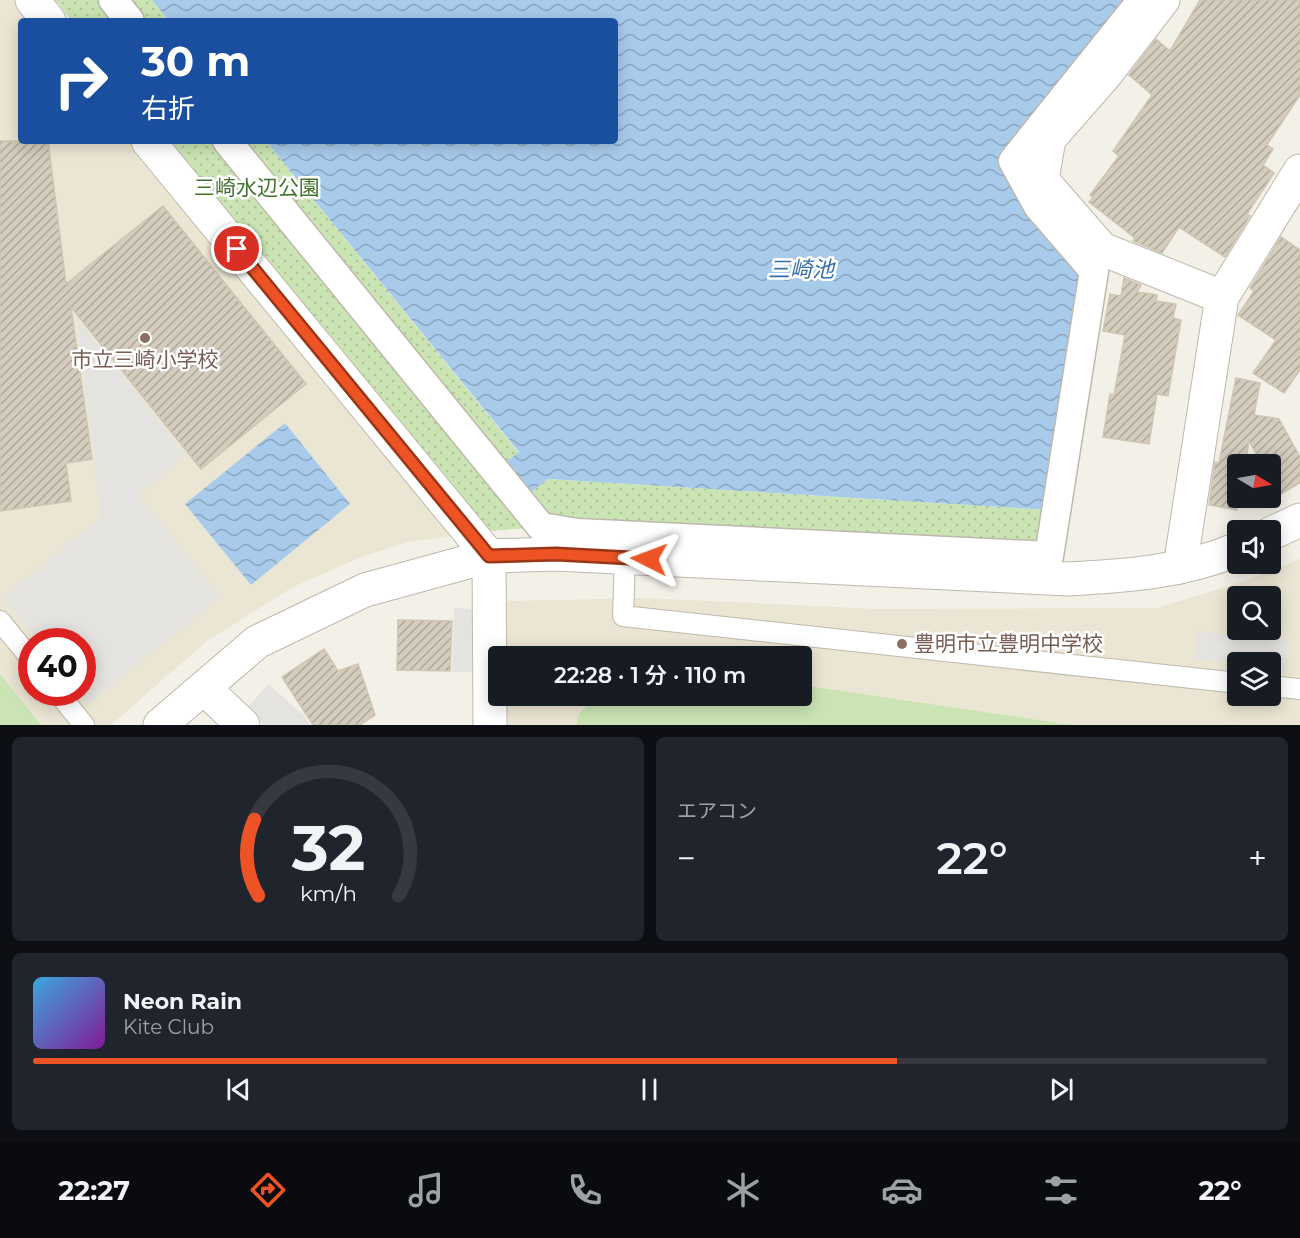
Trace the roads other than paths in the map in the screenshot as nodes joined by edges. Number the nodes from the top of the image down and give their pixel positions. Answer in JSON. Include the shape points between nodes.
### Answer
{"nodes":[{"id":1,"x":32,"y":0,"type":"edge"},
{"id":2,"x":113,"y":0,"type":"edge"},
{"id":3,"x":1142,"y":0,"type":"edge"},
{"id":4,"x":1162,"y":0,"type":"edge"},
{"id":5,"x":47,"y":18,"type":"edge"},
{"id":6,"x":128,"y":18,"type":"edge"},
{"id":7,"x":150,"y":144,"type":"edge"},
{"id":8,"x":229,"y":144,"type":"edge"},
{"id":9,"x":1300,"y":171,"type":"edge"},
{"id":10,"x":1222,"y":297,"type":"junction"},
{"id":11,"x":1300,"y":520,"type":"edge"},
{"id":12,"x":1281,"y":529,"type":"edge"},
{"id":13,"x":1227,"y":552,"type":"edge"},
{"id":14,"x":489,"y":556,"type":"junction"},
{"id":15,"x":626,"y":558,"type":"junction"},
{"id":16,"x":1180,"y":567,"type":"junction"},
{"id":17,"x":0,"y":621,"type":"edge"},
{"id":18,"x":18,"y":643,"type":"edge"},
{"id":19,"x":1227,"y":682,"type":"edge"},
{"id":20,"x":1281,"y":687,"type":"edge"},
{"id":21,"x":204,"y":688,"type":"junction"},
{"id":22,"x":1300,"y":690,"type":"edge"},
{"id":23,"x":69,"y":706,"type":"edge"},
{"id":24,"x":84,"y":725,"type":"edge"},
{"id":25,"x":160,"y":725,"type":"edge"},
{"id":26,"x":243,"y":725,"type":"edge"},
{"id":27,"x":490,"y":725,"type":"edge"}],
"edges":[{"from":1,"to":5,"type":"street"},
{"from":2,"to":6,"type":"street"},
{"from":3,"to":8,"type":"street","via":[[1013,161],[1038,206],[1094,271],[1049,556],[578,533],[541,527]]},
{"from":4,"to":10,"type":"street","via":[[1049,140],[1042,180],[1102,249]]},
{"from":7,"to":14,"type":"street"},
{"from":9,"to":10,"type":"street"},
{"from":10,"to":16,"type":"street"},
{"from":11,"to":12,"type":"street"},
{"from":13,"to":16,"type":"street"},
{"from":14,"to":15,"type":"street"},
{"from":14,"to":21,"type":"street","via":[[365,590],[257,642]]},
{"from":14,"to":27,"type":"street"},
{"from":15,"to":16,"type":"street","via":[[1068,579],[1136,576]]},
{"from":15,"to":19,"type":"lane","via":[[623,616]]},
{"from":17,"to":18,"type":"lane"},
{"from":20,"to":22,"type":"lane"},
{"from":21,"to":25,"type":"street"},
{"from":21,"to":26,"type":"street"},
{"from":23,"to":24,"type":"lane"}]}
